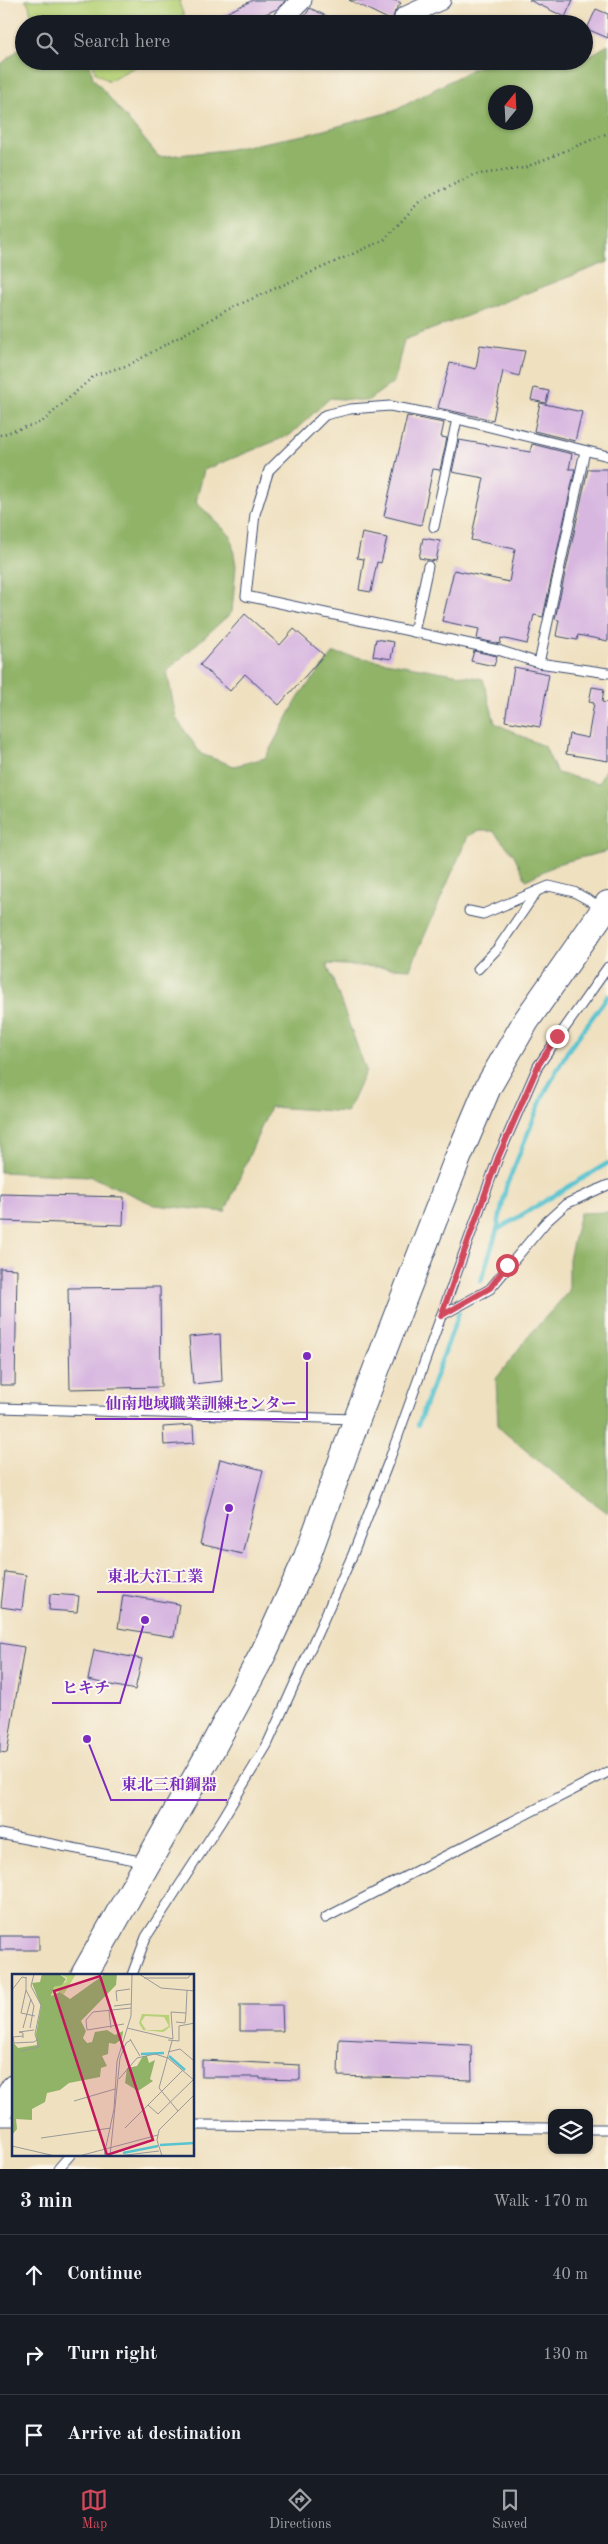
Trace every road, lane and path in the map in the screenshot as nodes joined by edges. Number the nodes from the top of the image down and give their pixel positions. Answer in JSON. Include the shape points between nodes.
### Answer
{"nodes":[{"id":1,"x":302,"y":0,"type":"edge"},
{"id":2,"x":442,"y":0,"type":"edge"},
{"id":3,"x":287,"y":15,"type":"edge"},
{"id":4,"x":408,"y":15,"type":"edge"},
{"id":5,"x":608,"y":133,"type":"edge"},
{"id":6,"x":457,"y":419,"type":"junction"},
{"id":7,"x":0,"y":435,"type":"edge"},
{"id":8,"x":585,"y":451,"type":"junction"},
{"id":9,"x":608,"y":456,"type":"edge"},
{"id":10,"x":434,"y":526,"type":"dead end"},
{"id":11,"x":428,"y":566,"type":"dead end"},
{"id":12,"x":414,"y":632,"type":"junction"},
{"id":13,"x":540,"y":663,"type":"junction"},
{"id":14,"x":608,"y":673,"type":"edge"},
{"id":15,"x":537,"y":891,"type":"junction"},
{"id":16,"x":606,"y":907,"type":"edge"},
{"id":17,"x":469,"y":911,"type":"dead end"},
{"id":18,"x":608,"y":967,"type":"edge"},
{"id":19,"x":478,"y":969,"type":"dead end"},
{"id":20,"x":608,"y":1186,"type":"edge"},
{"id":21,"x":441,"y":1316,"type":"junction"},
{"id":22,"x":0,"y":1408,"type":"edge"},
{"id":23,"x":357,"y":1420,"type":"junction"},
{"id":24,"x":608,"y":1772,"type":"edge"},
{"id":25,"x":0,"y":1834,"type":"edge"},
{"id":26,"x":148,"y":1862,"type":"junction"},
{"id":27,"x":325,"y":1918,"type":"dead end"},
{"id":28,"x":85,"y":1974,"type":"edge"},
{"id":29,"x":132,"y":1974,"type":"edge"},
{"id":30,"x":12,"y":2091,"type":"edge"},
{"id":31,"x":0,"y":2110,"type":"edge"},
{"id":32,"x":195,"y":2125,"type":"edge"},
{"id":33,"x":548,"y":2128,"type":"edge"},
{"id":34,"x":593,"y":2129,"type":"edge"},
{"id":35,"x":608,"y":2129,"type":"edge"},
{"id":36,"x":69,"y":2156,"type":"edge"},
{"id":37,"x":58,"y":2169,"type":"edge"}],
"edges":[{"from":1,"to":3,"type":"street"},
{"from":2,"to":4,"type":"street"},
{"from":5,"to":7,"type":"path","via":[[524,168],[473,175],[420,201],[384,240],[229,309],[129,365],[95,375],[42,422]]},
{"from":6,"to":8,"type":"lane"},
{"from":6,"to":10,"type":"lane"},
{"from":6,"to":12,"type":"lane","via":[[390,406],[350,409],[325,415],[269,470],[255,514],[246,596]]},
{"from":8,"to":9,"type":"lane"},
{"from":8,"to":13,"type":"lane"},
{"from":11,"to":12,"type":"lane"},
{"from":12,"to":13,"type":"lane","via":[[498,650]]},
{"from":13,"to":14,"type":"lane"},
{"from":15,"to":16,"type":"lane","via":[[550,886],[574,892]]},
{"from":15,"to":17,"type":"lane","via":[[483,914]]},
{"from":15,"to":19,"type":"lane","via":[[498,948]]},
{"from":16,"to":23,"type":"street","via":[[526,1021],[488,1087],[456,1160]]},
{"from":18,"to":21,"type":"lane","via":[[538,1066],[495,1166]]},
{"from":20,"to":21,"type":"lane","via":[[566,1204],[544,1223],[490,1288]]},
{"from":21,"to":29,"type":"lane","via":[[353,1554],[292,1692],[267,1745],[146,1937]]},
{"from":22,"to":23,"type":"lane"},
{"from":23,"to":26,"type":"street","via":[[307,1557],[264,1652]]},
{"from":24,"to":27,"type":"lane"},
{"from":25,"to":26,"type":"lane"},
{"from":26,"to":28,"type":"street"},
{"from":30,"to":31,"type":"street"},
{"from":32,"to":33,"type":"lane"},
{"from":34,"to":35,"type":"lane"},
{"from":36,"to":37,"type":"lane"}]}
